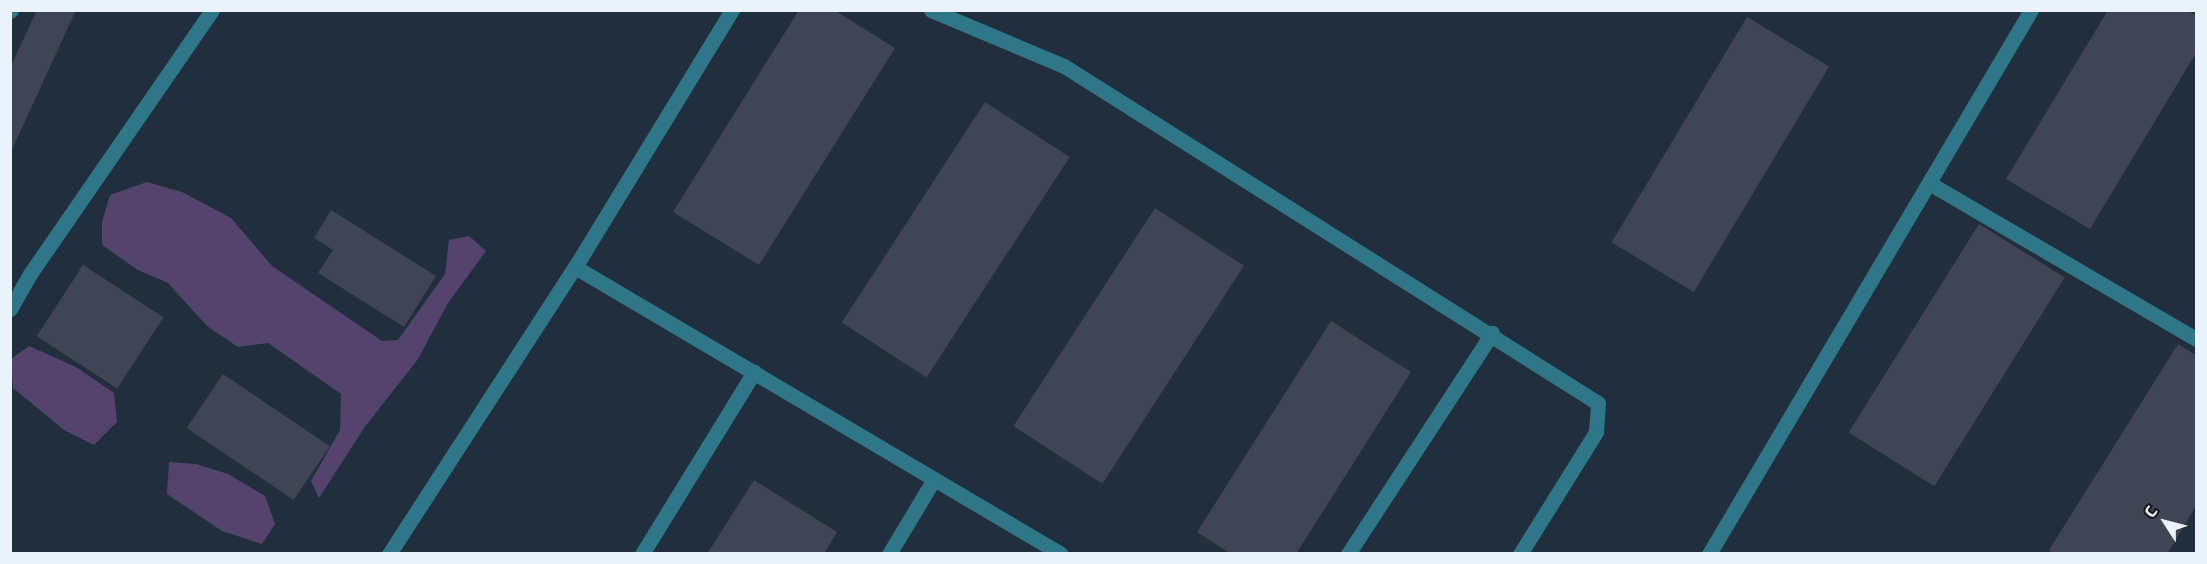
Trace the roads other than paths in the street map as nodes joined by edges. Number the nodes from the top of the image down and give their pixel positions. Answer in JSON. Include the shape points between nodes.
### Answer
{"nodes":[{"id":1,"x":212,"y":10,"type":"edge"},
{"id":2,"x":732,"y":10,"type":"edge"},
{"id":3,"x":931,"y":10,"type":"edge"},
{"id":4,"x":2031,"y":10,"type":"edge"},
{"id":5,"x":1929,"y":183,"type":"junction"},
{"id":6,"x":575,"y":267,"type":"junction"},
{"id":7,"x":10,"y":309,"type":"edge"},
{"id":8,"x":1492,"y":333,"type":"junction"},
{"id":9,"x":2196,"y":339,"type":"edge"},
{"id":10,"x":754,"y":372,"type":"junction"},
{"id":11,"x":934,"y":479,"type":"junction"},
{"id":12,"x":389,"y":554,"type":"edge"},
{"id":13,"x":642,"y":554,"type":"edge"},
{"id":14,"x":889,"y":554,"type":"edge"},
{"id":15,"x":1061,"y":554,"type":"edge"},
{"id":16,"x":1348,"y":554,"type":"edge"},
{"id":17,"x":1520,"y":554,"type":"edge"},
{"id":18,"x":1709,"y":554,"type":"edge"}],
"edges":[{"from":1,"to":7,"type":"lane","via":[[30,274]]},
{"from":2,"to":6,"type":"lane"},
{"from":3,"to":8,"type":"lane","via":[[1064,66]]},
{"from":4,"to":5,"type":"lane"},
{"from":5,"to":9,"type":"lane"},
{"from":5,"to":18,"type":"lane"},
{"from":6,"to":10,"type":"lane"},
{"from":6,"to":12,"type":"lane"},
{"from":8,"to":16,"type":"lane"},
{"from":8,"to":17,"type":"lane","via":[[1586,392],[1598,403],[1600,415],[1596,432]]},
{"from":10,"to":11,"type":"lane"},
{"from":10,"to":13,"type":"lane"},
{"from":11,"to":14,"type":"lane"},
{"from":11,"to":15,"type":"lane"}]}
